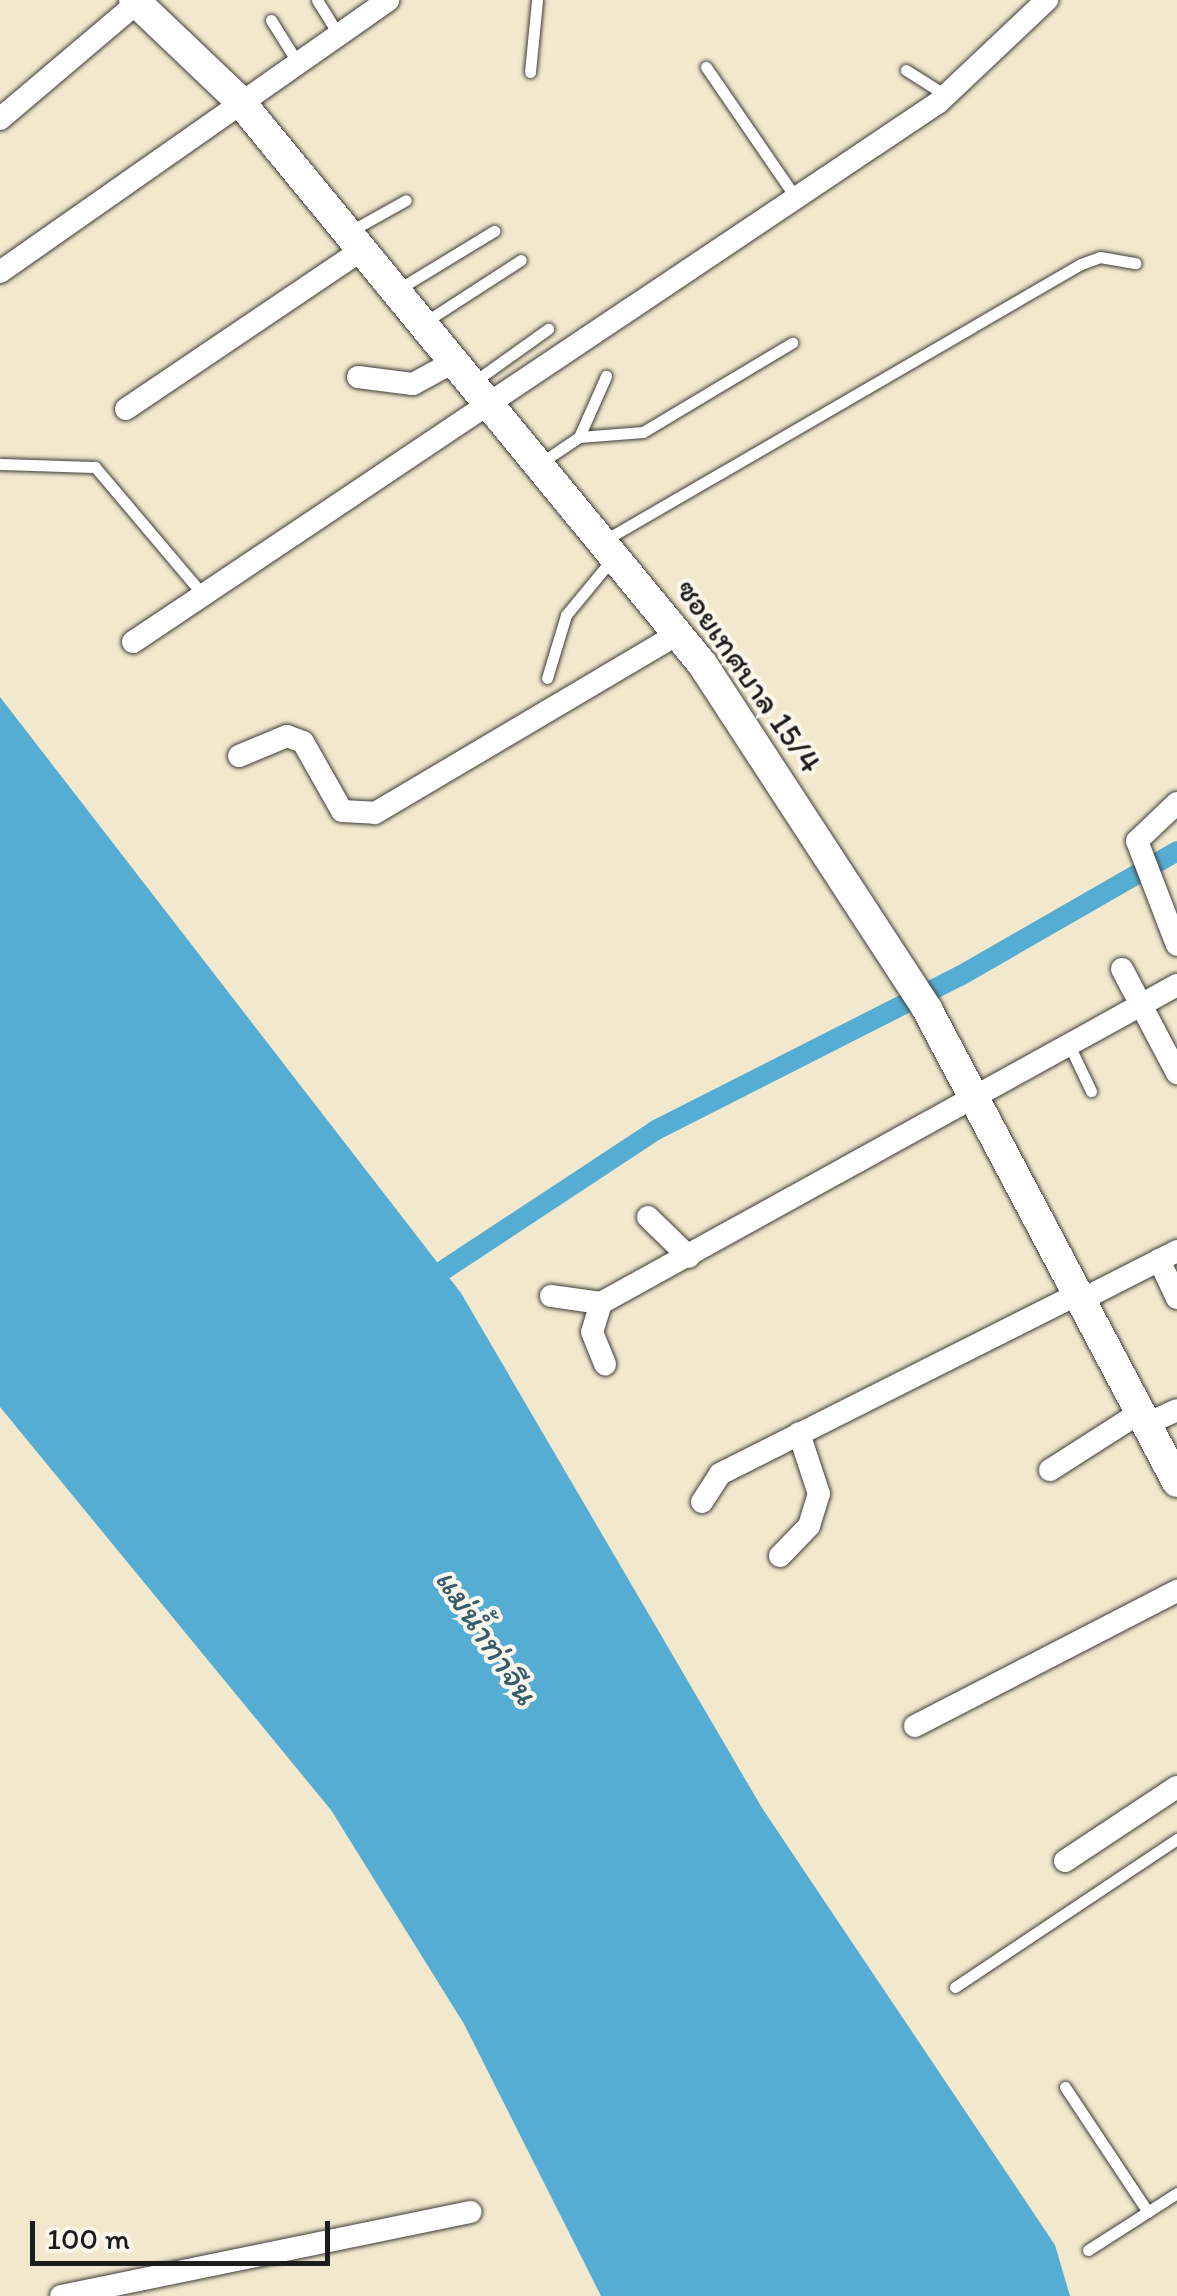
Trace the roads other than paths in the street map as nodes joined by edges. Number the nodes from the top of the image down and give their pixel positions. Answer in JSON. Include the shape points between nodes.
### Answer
{"nodes":[{"id":1,"x":317,"y":0,"type":"edge"},
{"id":2,"x":388,"y":0,"type":"edge"},
{"id":3,"x":1046,"y":0,"type":"edge"},
{"id":4,"x":135,"y":1,"type":"edge"},
{"id":5,"x":539,"y":1,"type":"edge"},
{"id":6,"x":271,"y":20,"type":"dead end"},
{"id":7,"x":338,"y":33,"type":"junction"},
{"id":8,"x":296,"y":60,"type":"junction"},
{"id":9,"x":706,"y":67,"type":"dead end"},
{"id":10,"x":906,"y":70,"type":"dead end"},
{"id":11,"x":530,"y":72,"type":"dead end"},
{"id":12,"x":947,"y":96,"type":"junction"},
{"id":13,"x":237,"y":98,"type":"junction"},
{"id":14,"x":0,"y":120,"type":"edge"},
{"id":15,"x":794,"y":195,"type":"junction"},
{"id":16,"x":406,"y":200,"type":"dead end"},
{"id":17,"x":494,"y":230,"type":"dead end"},
{"id":18,"x":355,"y":241,"type":"junction"},
{"id":19,"x":521,"y":260,"type":"dead end"},
{"id":20,"x":1135,"y":263,"type":"dead end"},
{"id":21,"x":0,"y":272,"type":"edge"},
{"id":22,"x":398,"y":290,"type":"junction"},
{"id":23,"x":425,"y":322,"type":"junction"},
{"id":24,"x":548,"y":329,"type":"dead end"},
{"id":25,"x":792,"y":343,"type":"dead end"},
{"id":26,"x":606,"y":376,"type":"dead end"},
{"id":27,"x":358,"y":377,"type":"dead end"},
{"id":28,"x":473,"y":379,"type":"junction"},
{"id":29,"x":126,"y":409,"type":"dead end"},
{"id":30,"x":580,"y":438,"type":"junction"},
{"id":31,"x":542,"y":462,"type":"junction"},
{"id":32,"x":0,"y":464,"type":"edge"},
{"id":33,"x":611,"y":547,"type":"junction"},
{"id":34,"x":203,"y":595,"type":"junction"},
{"id":35,"x":679,"y":634,"type":"junction"},
{"id":36,"x":132,"y":642,"type":"dead end"},
{"id":37,"x":547,"y":678,"type":"dead end"},
{"id":38,"x":239,"y":756,"type":"dead end"},
{"id":39,"x":1177,"y":803,"type":"edge"},
{"id":40,"x":1177,"y":946,"type":"edge"},
{"id":41,"x":1122,"y":968,"type":"dead end"},
{"id":42,"x":1177,"y":985,"type":"edge"},
{"id":43,"x":1140,"y":1006,"type":"junction"},
{"id":44,"x":1070,"y":1046,"type":"junction"},
{"id":45,"x":1176,"y":1073,"type":"edge"},
{"id":46,"x":1090,"y":1091,"type":"dead end"},
{"id":47,"x":974,"y":1101,"type":"junction"},
{"id":48,"x":648,"y":1217,"type":"dead end"},
{"id":49,"x":1168,"y":1255,"type":"edge"},
{"id":50,"x":689,"y":1257,"type":"junction"},
{"id":51,"x":551,"y":1296,"type":"dead end"},
{"id":52,"x":1079,"y":1297,"type":"junction"},
{"id":53,"x":1177,"y":1298,"type":"edge"},
{"id":54,"x":601,"y":1303,"type":"junction"},
{"id":55,"x":605,"y":1364,"type":"dead end"},
{"id":56,"x":1177,"y":1410,"type":"edge"},
{"id":57,"x":1142,"y":1418,"type":"junction"},
{"id":58,"x":798,"y":1433,"type":"junction"},
{"id":59,"x":1050,"y":1470,"type":"dead end"},
{"id":60,"x":1177,"y":1482,"type":"edge"},
{"id":61,"x":702,"y":1502,"type":"dead end"},
{"id":62,"x":780,"y":1556,"type":"dead end"},
{"id":63,"x":1177,"y":1591,"type":"edge"},
{"id":64,"x":914,"y":1726,"type":"dead end"},
{"id":65,"x":1177,"y":1787,"type":"edge"},
{"id":66,"x":1177,"y":1839,"type":"edge"},
{"id":67,"x":1065,"y":1861,"type":"dead end"},
{"id":68,"x":955,"y":1987,"type":"dead end"},
{"id":69,"x":1065,"y":2087,"type":"dead end"},
{"id":70,"x":1177,"y":2193,"type":"edge"},
{"id":71,"x":470,"y":2212,"type":"dead end"},
{"id":72,"x":1148,"y":2212,"type":"junction"},
{"id":73,"x":1088,"y":2250,"type":"dead end"},
{"id":74,"x":61,"y":2296,"type":"edge"}],
"edges":[{"from":1,"to":7,"type":"lane"},
{"from":2,"to":7,"type":"street"},
{"from":3,"to":12,"type":"street"},
{"from":4,"to":13,"type":"street","name":"ซอยเทศบาล 15/4"},
{"from":4,"to":14,"type":"street"},
{"from":5,"to":11,"type":"lane"},
{"from":6,"to":8,"type":"lane"},
{"from":7,"to":8,"type":"street"},
{"from":8,"to":13,"type":"street"},
{"from":9,"to":15,"type":"lane"},
{"from":10,"to":12,"type":"lane"},
{"from":12,"to":15,"type":"street"},
{"from":13,"to":18,"type":"street","name":"ซอยเทศบาล 15/4"},
{"from":13,"to":21,"type":"street"},
{"from":15,"to":28,"type":"street"},
{"from":16,"to":18,"type":"lane"},
{"from":17,"to":22,"type":"lane"},
{"from":18,"to":22,"type":"street","name":"ซอยเทศบาล 15/4"},
{"from":18,"to":29,"type":"street"},
{"from":19,"to":23,"type":"lane"},
{"from":20,"to":33,"type":"lane","via":[[1100,257],[1081,264]]},
{"from":22,"to":23,"type":"street","name":"ซอยเทศบาล 15/4"},
{"from":23,"to":28,"type":"street","name":"ซอยเทศบาล 15/4"},
{"from":24,"to":28,"type":"lane"},
{"from":25,"to":30,"type":"lane","via":[[643,432]]},
{"from":26,"to":30,"type":"lane"},
{"from":27,"to":28,"type":"street","via":[[413,384]]},
{"from":28,"to":31,"type":"street","name":"ซอยเทศบาล 15/4"},
{"from":28,"to":34,"type":"street"},
{"from":30,"to":31,"type":"lane"},
{"from":31,"to":33,"type":"street","name":"ซอยเทศบาล 15/4"},
{"from":32,"to":34,"type":"lane","via":[[94,466]]},
{"from":33,"to":35,"type":"street","name":"ซอยเทศบาล 15/4"},
{"from":33,"to":37,"type":"lane","via":[[566,615]]},
{"from":34,"to":36,"type":"street"},
{"from":35,"to":38,"type":"street","via":[[375,813],[342,811],[303,742],[287,736]]},
{"from":35,"to":47,"type":"street","name":"ซอยเทศบาล 15/4","via":[[927,1009]]},
{"from":39,"to":40,"type":"street","via":[[1144,828],[1140,863]]},
{"from":41,"to":43,"type":"street"},
{"from":42,"to":43,"type":"street"},
{"from":43,"to":44,"type":"street"},
{"from":43,"to":45,"type":"street"},
{"from":44,"to":46,"type":"lane"},
{"from":44,"to":47,"type":"street"},
{"from":47,"to":50,"type":"street"},
{"from":47,"to":52,"type":"street","name":"ซอยเทศบาล 15/4"},
{"from":48,"to":50,"type":"street"},
{"from":49,"to":52,"type":"street"},
{"from":49,"to":53,"type":"street"},
{"from":50,"to":54,"type":"street"},
{"from":51,"to":54,"type":"street"},
{"from":52,"to":57,"type":"street","name":"ซอยเทศบาล 15/4"},
{"from":52,"to":58,"type":"street"},
{"from":54,"to":55,"type":"street","via":[[592,1332]]},
{"from":56,"to":57,"type":"street"},
{"from":57,"to":59,"type":"street"},
{"from":57,"to":60,"type":"street","name":"ซอยเทศบาล 15/4"},
{"from":58,"to":61,"type":"street","via":[[720,1474]]},
{"from":58,"to":62,"type":"street","via":[[818,1494],[808,1526]]},
{"from":63,"to":64,"type":"street"},
{"from":65,"to":67,"type":"street"},
{"from":66,"to":68,"type":"lane"},
{"from":69,"to":72,"type":"lane"},
{"from":70,"to":72,"type":"lane"},
{"from":71,"to":74,"type":"street"},
{"from":72,"to":73,"type":"lane"}]}
